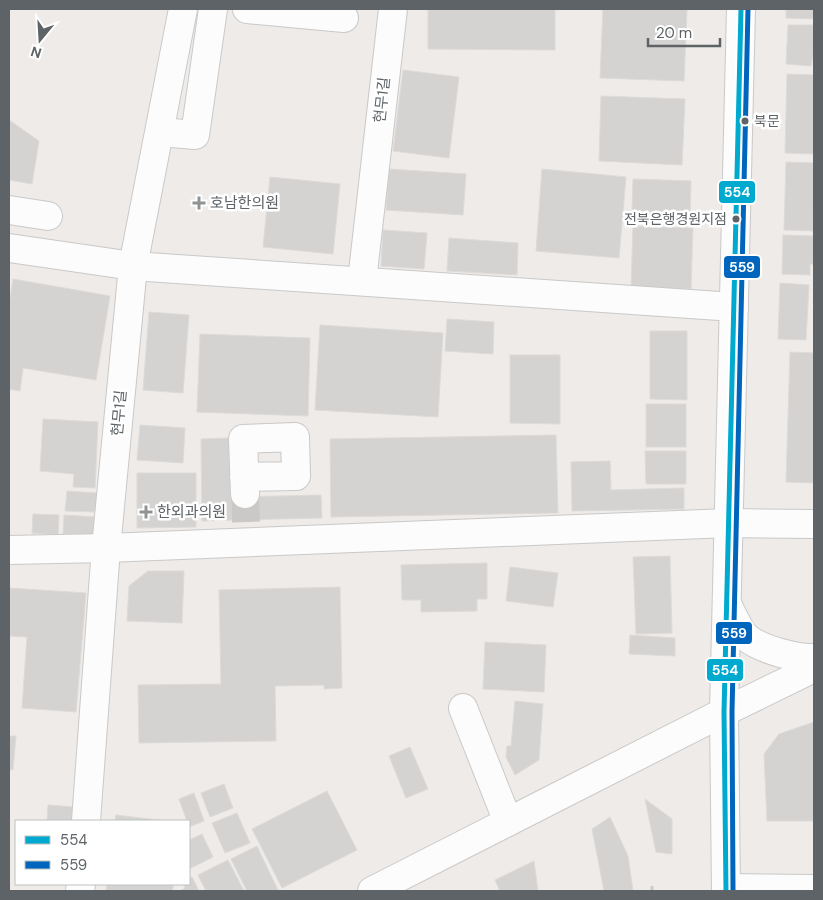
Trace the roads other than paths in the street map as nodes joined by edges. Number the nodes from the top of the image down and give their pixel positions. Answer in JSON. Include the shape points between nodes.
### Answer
{"nodes":[{"id":1,"x":184,"y":9,"type":"edge"},
{"id":2,"x":213,"y":9,"type":"edge"},
{"id":3,"x":247,"y":9,"type":"edge"},
{"id":4,"x":393,"y":9,"type":"edge"},
{"id":5,"x":741,"y":9,"type":"edge"},
{"id":6,"x":344,"y":18,"type":"dead end"},
{"id":7,"x":160,"y":130,"type":"junction"},
{"id":8,"x":9,"y":210,"type":"edge"},
{"id":9,"x":48,"y":216,"type":"dead end"},
{"id":10,"x":9,"y":248,"type":"edge"},
{"id":11,"x":133,"y":266,"type":"junction"},
{"id":12,"x":362,"y":281,"type":"junction"},
{"id":13,"x":734,"y":307,"type":"junction"},
{"id":14,"x":729,"y":523,"type":"junction"},
{"id":15,"x":814,"y":524,"type":"edge"},
{"id":16,"x":106,"y":548,"type":"junction"},
{"id":17,"x":9,"y":550,"type":"edge"},
{"id":18,"x":726,"y":602,"type":"junction"},
{"id":19,"x":814,"y":658,"type":"edge"},
{"id":20,"x":814,"y":668,"type":"edge"},
{"id":21,"x":463,"y":708,"type":"dead end"},
{"id":22,"x":724,"y":712,"type":"junction"},
{"id":23,"x":86,"y":820,"type":"edge"},
{"id":24,"x":508,"y":822,"type":"junction"},
{"id":25,"x":814,"y":889,"type":"edge"},
{"id":26,"x":726,"y":890,"type":"edge"},
{"id":27,"x":372,"y":891,"type":"edge"}],
"edges":[{"from":1,"to":7,"type":"street","name":"현무1길"},
{"from":2,"to":7,"type":"street","via":[[195,135]]},
{"from":3,"to":6,"type":"street"},
{"from":4,"to":12,"type":"street","name":"현무1길"},
{"from":5,"to":13,"type":"street"},
{"from":7,"to":11,"type":"street","name":"현무1길"},
{"from":8,"to":9,"type":"street"},
{"from":10,"to":11,"type":"street"},
{"from":11,"to":12,"type":"street"},
{"from":11,"to":16,"type":"street","name":"현무1길"},
{"from":12,"to":13,"type":"street"},
{"from":13,"to":14,"type":"street"},
{"from":14,"to":15,"type":"street"},
{"from":14,"to":16,"type":"street","via":[[246,532]]},
{"from":14,"to":18,"type":"street"},
{"from":16,"to":17,"type":"street"},
{"from":16,"to":23,"type":"street","name":"현무1길"},
{"from":18,"to":19,"type":"street","via":[[746,637],[766,649]]},
{"from":18,"to":22,"type":"street"},
{"from":20,"to":22,"type":"street"},
{"from":21,"to":24,"type":"street"},
{"from":22,"to":24,"type":"street"},
{"from":22,"to":26,"type":"street"},
{"from":24,"to":27,"type":"street"},
{"from":25,"to":26,"type":"street"}]}
